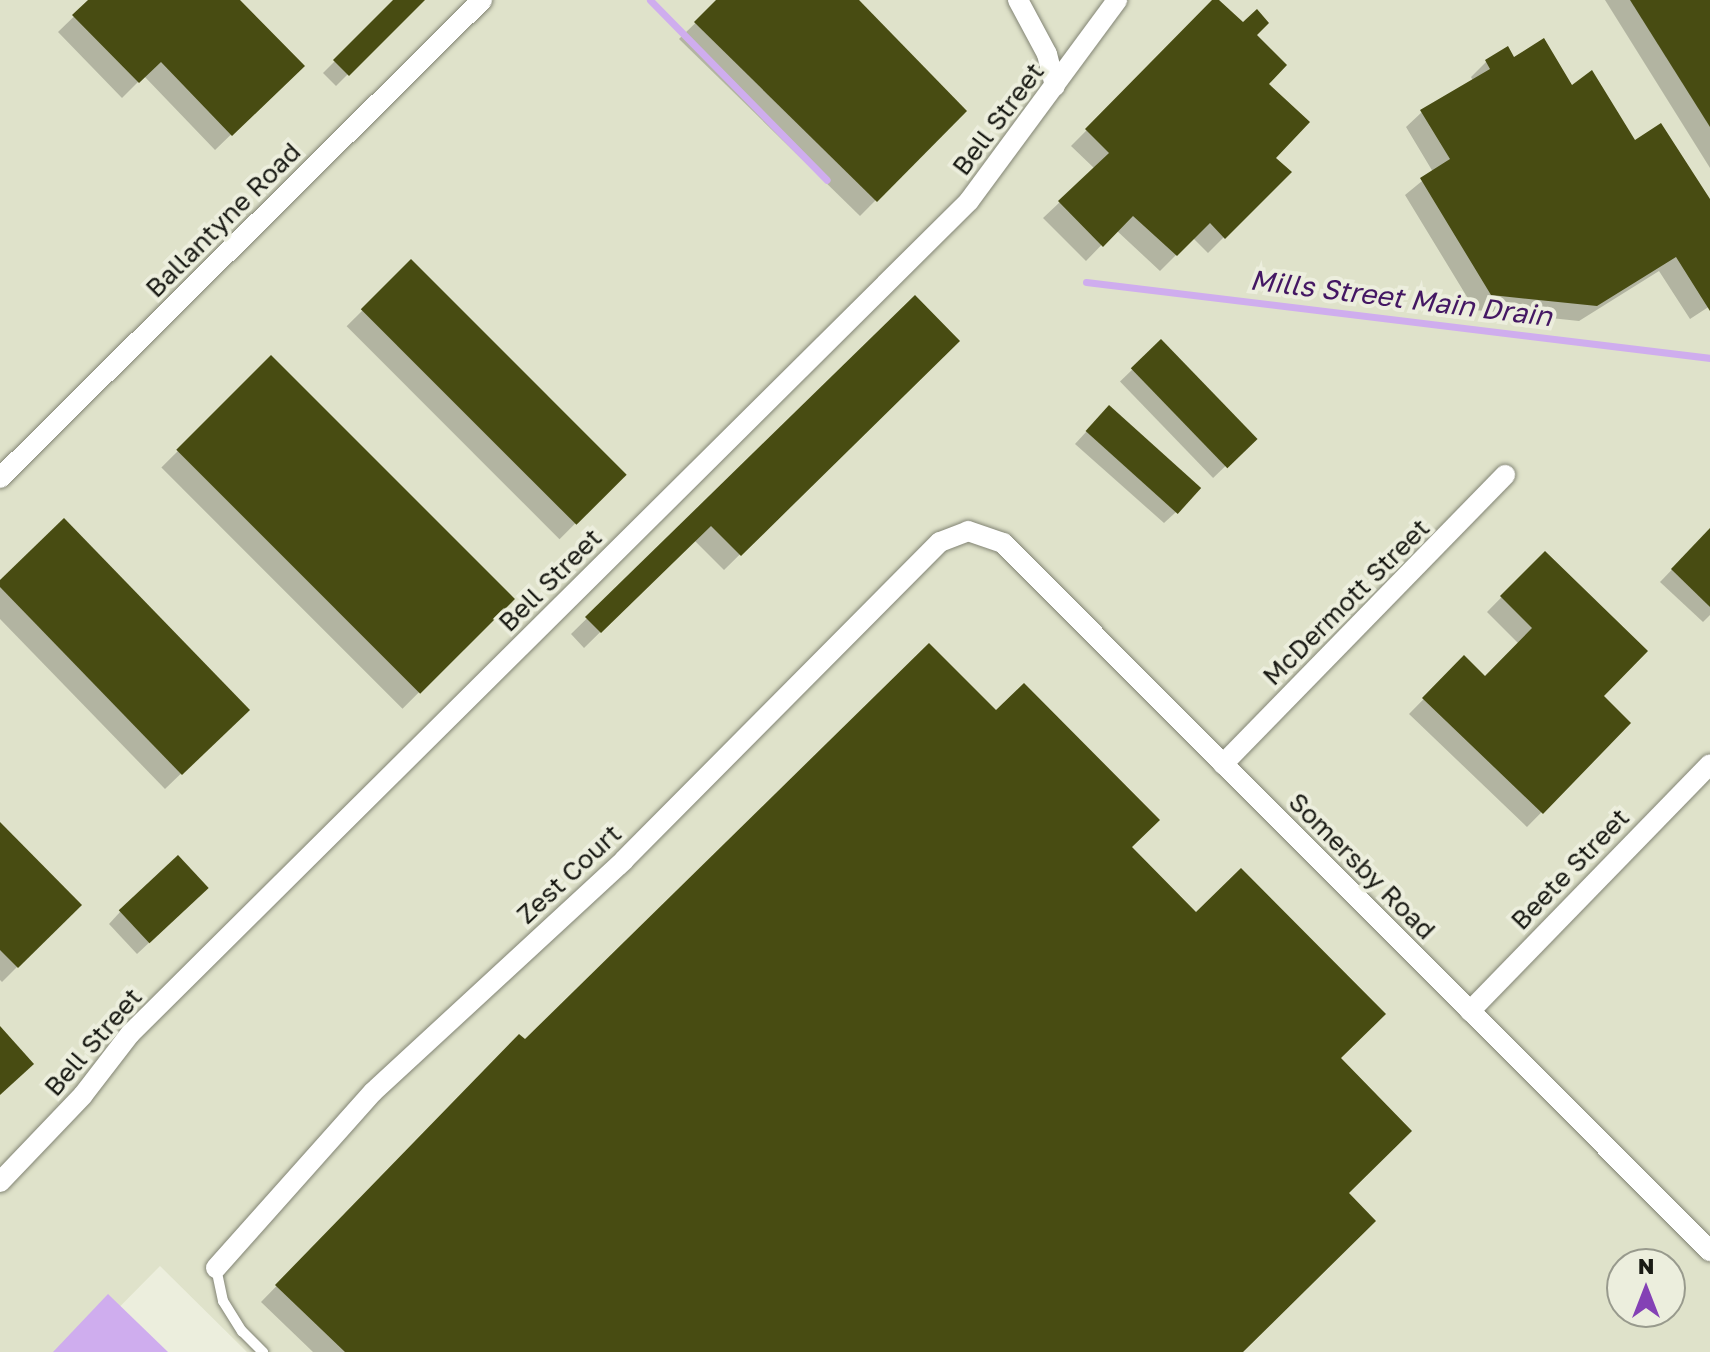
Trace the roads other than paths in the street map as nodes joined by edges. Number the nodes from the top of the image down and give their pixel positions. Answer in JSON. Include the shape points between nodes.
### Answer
{"nodes":[{"id":1,"x":482,"y":0,"type":"edge"},
{"id":2,"x":1018,"y":0,"type":"edge"},
{"id":3,"x":1117,"y":0,"type":"edge"},
{"id":4,"x":1055,"y":86,"type":"junction"},
{"id":5,"x":1505,"y":475,"type":"dead end"},
{"id":6,"x":0,"y":478,"type":"edge"},
{"id":7,"x":968,"y":531,"type":"joint"},
{"id":8,"x":1223,"y":764,"type":"junction"},
{"id":9,"x":1710,"y":764,"type":"edge"},
{"id":10,"x":1470,"y":1011,"type":"junction"},
{"id":11,"x":0,"y":1182,"type":"edge"},
{"id":12,"x":1710,"y":1251,"type":"edge"},
{"id":13,"x":216,"y":1268,"type":"joint"},
{"id":14,"x":263,"y":1352,"type":"edge"}],
"edges":[{"from":1,"to":6,"type":"street","name":"Ballantyne Road"},
{"from":2,"to":4,"type":"street","via":[[1047,54]]},
{"from":3,"to":4,"type":"street","name":"Bell Street"},
{"from":4,"to":11,"type":"street","name":"Bell Street","via":[[969,201],[130,1034],[83,1095]]},
{"from":5,"to":8,"type":"street","name":"McDermott Street"},
{"from":7,"to":8,"type":"street","name":"Somersby Road","via":[[1003,543]]},
{"from":7,"to":13,"type":"street","name":"Zest Court","via":[[940,542],[624,860],[373,1092]]},
{"from":8,"to":10,"type":"street","name":"Somersby Road"},
{"from":9,"to":10,"type":"street","name":"Beete Street"},
{"from":10,"to":12,"type":"street","name":"Somersby Road"},
{"from":13,"to":14,"type":"lane","via":[[223,1301]]}]}
